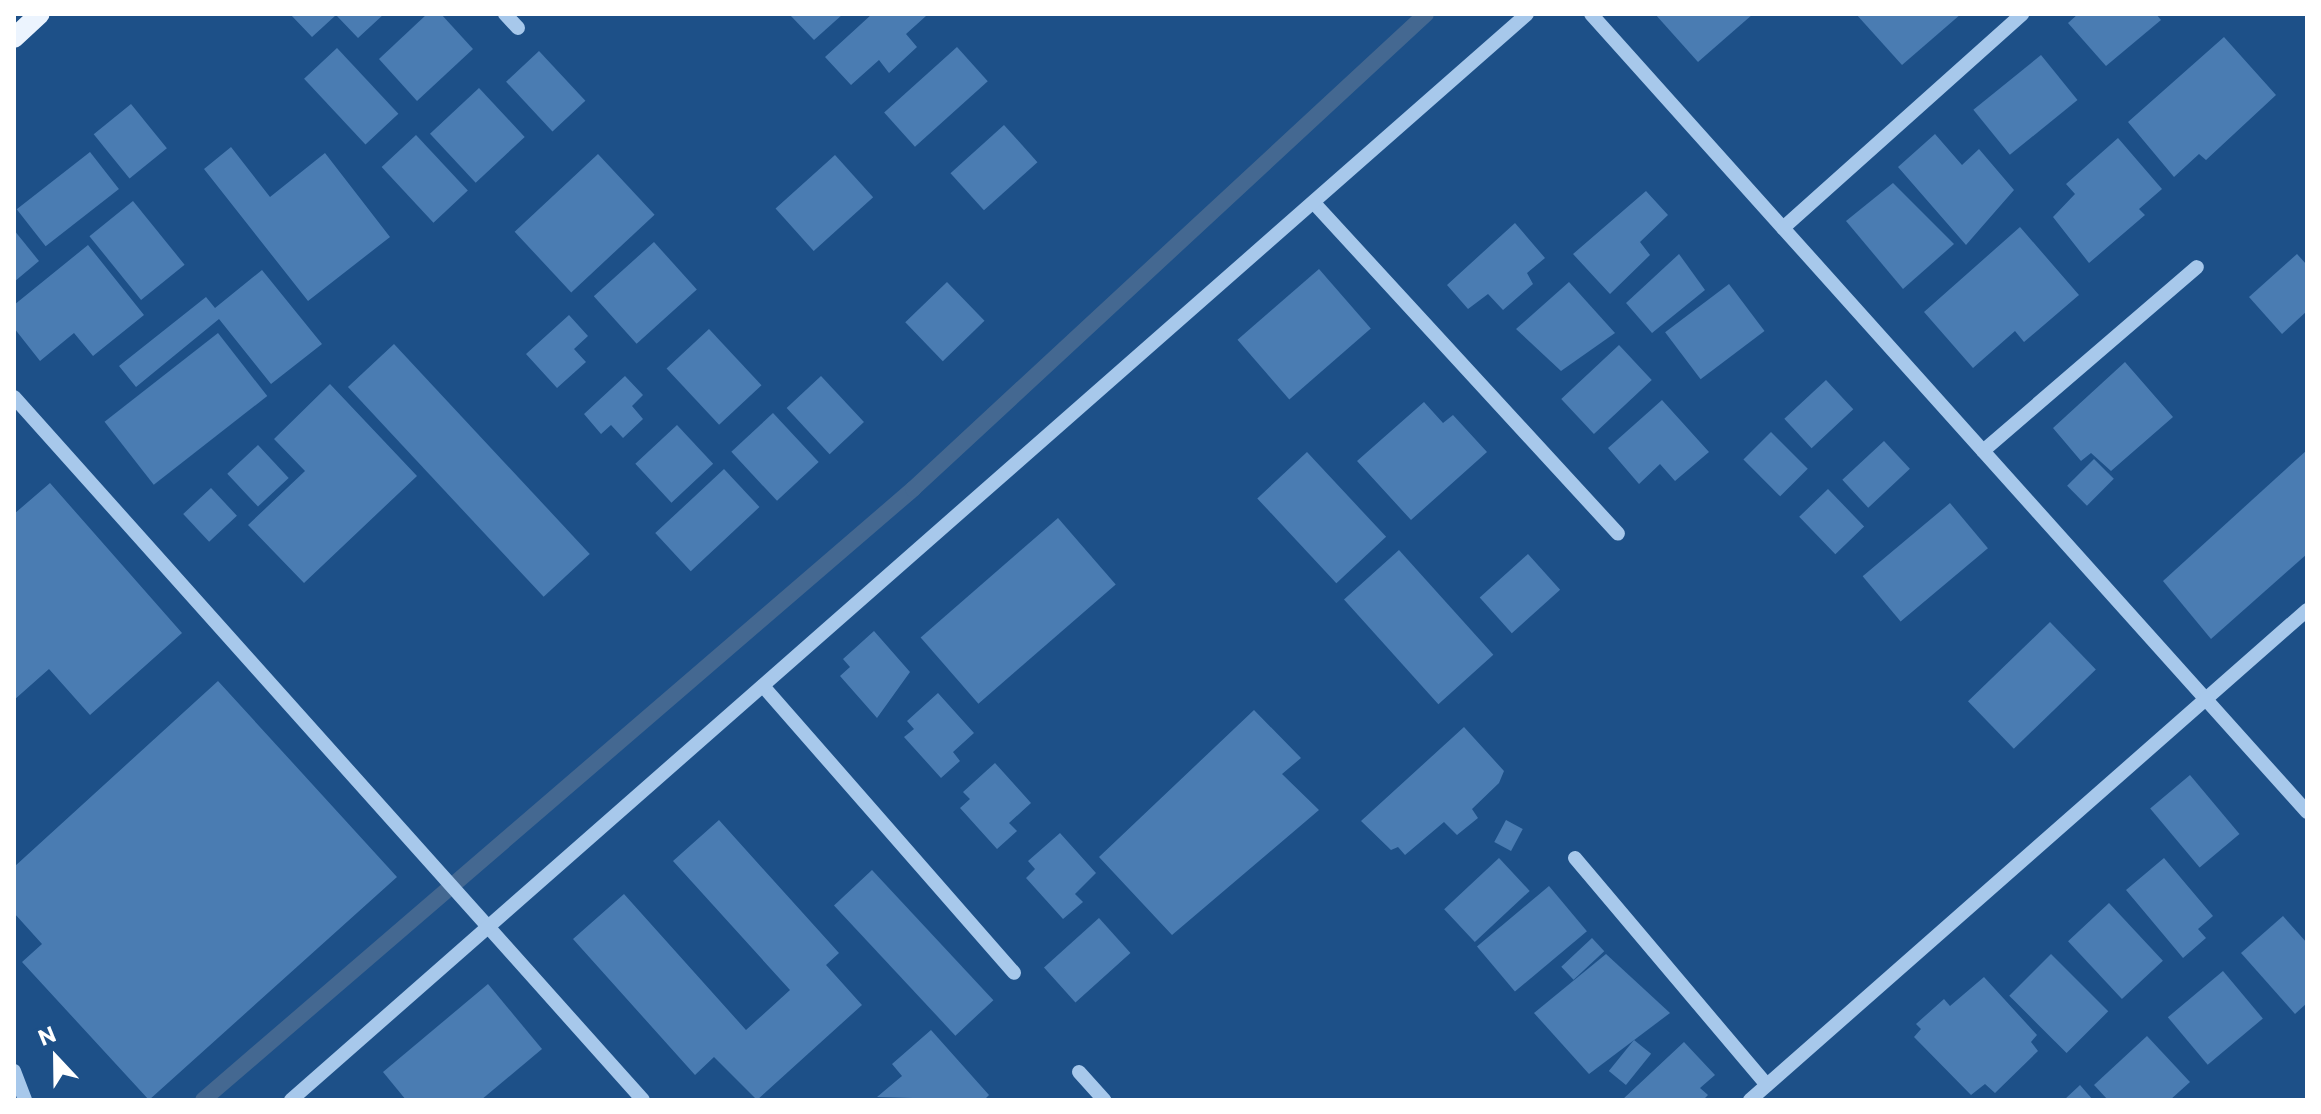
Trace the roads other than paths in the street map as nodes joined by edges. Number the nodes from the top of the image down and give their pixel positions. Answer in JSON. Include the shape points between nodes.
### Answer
{"nodes":[{"id":1,"x":40,"y":14,"type":"edge"},
{"id":2,"x":505,"y":14,"type":"edge"},
{"id":3,"x":1527,"y":14,"type":"edge"},
{"id":4,"x":1591,"y":14,"type":"edge"},
{"id":5,"x":2022,"y":14,"type":"edge"},
{"id":6,"x":518,"y":28,"type":"dead end"},
{"id":7,"x":14,"y":38,"type":"edge"},
{"id":8,"x":1314,"y":203,"type":"junction"},
{"id":9,"x":1783,"y":228,"type":"junction"},
{"id":10,"x":2197,"y":267,"type":"dead end"},
{"id":11,"x":14,"y":397,"type":"edge"},
{"id":12,"x":1983,"y":451,"type":"junction"},
{"id":13,"x":1618,"y":534,"type":"dead end"},
{"id":14,"x":2307,"y":610,"type":"edge"},
{"id":15,"x":763,"y":686,"type":"junction"},
{"id":16,"x":2207,"y":699,"type":"junction"},
{"id":17,"x":2307,"y":812,"type":"edge"},
{"id":18,"x":1575,"y":858,"type":"dead end"},
{"id":19,"x":486,"y":925,"type":"junction"},
{"id":20,"x":1014,"y":973,"type":"dead end"},
{"id":21,"x":14,"y":1071,"type":"edge"},
{"id":22,"x":1079,"y":1072,"type":"dead end"},
{"id":23,"x":1767,"y":1085,"type":"junction"},
{"id":24,"x":25,"y":1100,"type":"edge"},
{"id":25,"x":291,"y":1100,"type":"edge"},
{"id":26,"x":643,"y":1100,"type":"edge"},
{"id":27,"x":1104,"y":1100,"type":"edge"},
{"id":28,"x":1750,"y":1100,"type":"edge"}],
"edges":[{"from":1,"to":7,"type":"main road"},
{"from":2,"to":6,"type":"street"},
{"from":3,"to":8,"type":"street"},
{"from":4,"to":9,"type":"street"},
{"from":5,"to":9,"type":"street"},
{"from":8,"to":13,"type":"street"},
{"from":8,"to":15,"type":"street"},
{"from":9,"to":12,"type":"street"},
{"from":10,"to":12,"type":"street"},
{"from":11,"to":19,"type":"street"},
{"from":12,"to":16,"type":"street"},
{"from":14,"to":16,"type":"street"},
{"from":15,"to":19,"type":"street"},
{"from":15,"to":20,"type":"street"},
{"from":16,"to":17,"type":"street"},
{"from":16,"to":23,"type":"street"},
{"from":18,"to":23,"type":"street"},
{"from":19,"to":25,"type":"street"},
{"from":19,"to":26,"type":"street"},
{"from":21,"to":24,"type":"street"},
{"from":22,"to":27,"type":"street"},
{"from":23,"to":28,"type":"street"}]}
